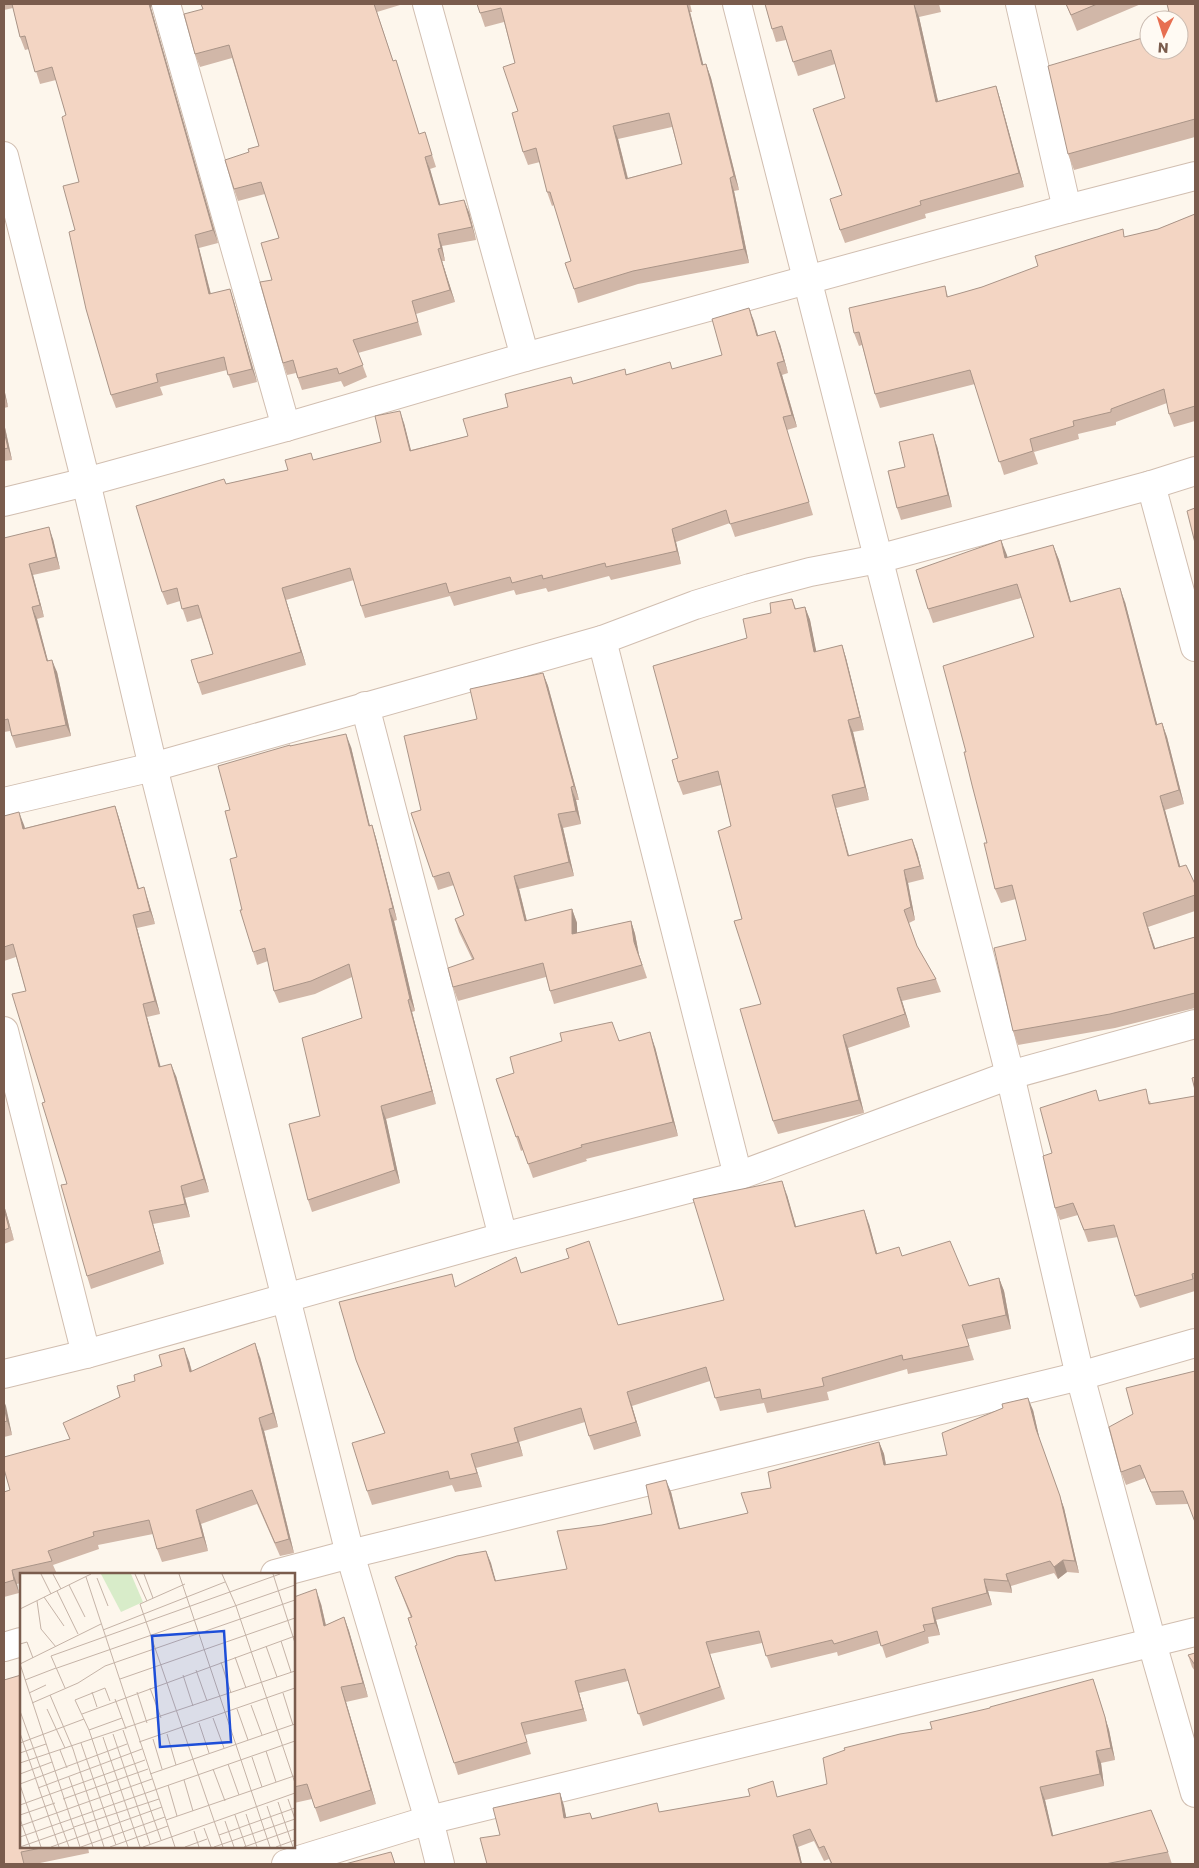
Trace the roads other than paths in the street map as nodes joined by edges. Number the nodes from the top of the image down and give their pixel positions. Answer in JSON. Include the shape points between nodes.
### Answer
{"nodes":[{"id":1,"x":166,"y":4,"type":"edge"},
{"id":2,"x":427,"y":4,"type":"edge"},
{"id":3,"x":737,"y":4,"type":"edge"},
{"id":4,"x":1020,"y":4,"type":"edge"},
{"id":5,"x":4,"y":156,"type":"edge"},
{"id":6,"x":1195,"y":176,"type":"edge"},
{"id":7,"x":1067,"y":209,"type":"junction"},
{"id":8,"x":806,"y":281,"type":"junction"},
{"id":9,"x":525,"y":357,"type":"junction"},
{"id":10,"x":286,"y":427,"type":"junction"},
{"id":11,"x":1195,"y":471,"type":"edge"},
{"id":12,"x":86,"y":482,"type":"junction"},
{"id":13,"x":1151,"y":485,"type":"junction"},
{"id":14,"x":4,"y":502,"type":"edge"},
{"id":15,"x":878,"y":559,"type":"junction"},
{"id":16,"x":602,"y":640,"type":"junction"},
{"id":17,"x":1195,"y":647,"type":"edge"},
{"id":18,"x":365,"y":706,"type":"junction"},
{"id":19,"x":153,"y":767,"type":"junction"},
{"id":20,"x":4,"y":802,"type":"edge"},
{"id":21,"x":1195,"y":1024,"type":"edge"},
{"id":22,"x":4,"y":1031,"type":"edge"},
{"id":23,"x":1010,"y":1075,"type":"junction"},
{"id":24,"x":738,"y":1176,"type":"junction"},
{"id":25,"x":503,"y":1236,"type":"junction"},
{"id":26,"x":285,"y":1297,"type":"junction"},
{"id":27,"x":1195,"y":1344,"type":"edge"},
{"id":28,"x":86,"y":1354,"type":"junction"},
{"id":29,"x":4,"y":1374,"type":"edge"},
{"id":30,"x":1080,"y":1376,"type":"junction"},
{"id":31,"x":350,"y":1554,"type":"junction"},
{"id":32,"x":279,"y":1573,"type":"edge"},
{"id":33,"x":1195,"y":1632,"type":"edge"},
{"id":34,"x":20,"y":1642,"type":"edge"},
{"id":35,"x":1152,"y":1643,"type":"junction"},
{"id":36,"x":4,"y":1646,"type":"edge"},
{"id":37,"x":1195,"y":1794,"type":"edge"},
{"id":38,"x":429,"y":1820,"type":"junction"},
{"id":39,"x":286,"y":1864,"type":"edge"},
{"id":40,"x":440,"y":1864,"type":"edge"}],
"edges":[{"from":1,"to":10,"type":"street"},
{"from":2,"to":9,"type":"street"},
{"from":3,"to":8,"type":"street"},
{"from":4,"to":7,"type":"street"},
{"from":5,"to":12,"type":"street"},
{"from":6,"to":7,"type":"street"},
{"from":7,"to":8,"type":"street"},
{"from":8,"to":9,"type":"street"},
{"from":8,"to":15,"type":"street"},
{"from":9,"to":10,"type":"street"},
{"from":10,"to":12,"type":"street"},
{"from":11,"to":13,"type":"street"},
{"from":12,"to":14,"type":"street"},
{"from":12,"to":19,"type":"street"},
{"from":13,"to":15,"type":"street"},
{"from":13,"to":17,"type":"street"},
{"from":15,"to":16,"type":"street","via":[[750,588]]},
{"from":15,"to":23,"type":"street"},
{"from":16,"to":18,"type":"street"},
{"from":16,"to":24,"type":"street"},
{"from":18,"to":19,"type":"street"},
{"from":18,"to":25,"type":"street"},
{"from":19,"to":20,"type":"street"},
{"from":19,"to":26,"type":"street"},
{"from":21,"to":23,"type":"street"},
{"from":22,"to":28,"type":"street"},
{"from":23,"to":24,"type":"street"},
{"from":23,"to":30,"type":"street"},
{"from":24,"to":25,"type":"street"},
{"from":25,"to":26,"type":"street"},
{"from":26,"to":28,"type":"street"},
{"from":26,"to":31,"type":"street"},
{"from":27,"to":30,"type":"street"},
{"from":28,"to":29,"type":"street"},
{"from":30,"to":31,"type":"street"},
{"from":30,"to":35,"type":"street"},
{"from":31,"to":32,"type":"street"},
{"from":31,"to":38,"type":"street"},
{"from":33,"to":35,"type":"street"},
{"from":34,"to":36,"type":"street"},
{"from":35,"to":37,"type":"street"},
{"from":35,"to":38,"type":"street"},
{"from":38,"to":39,"type":"street"},
{"from":38,"to":40,"type":"street"}]}
